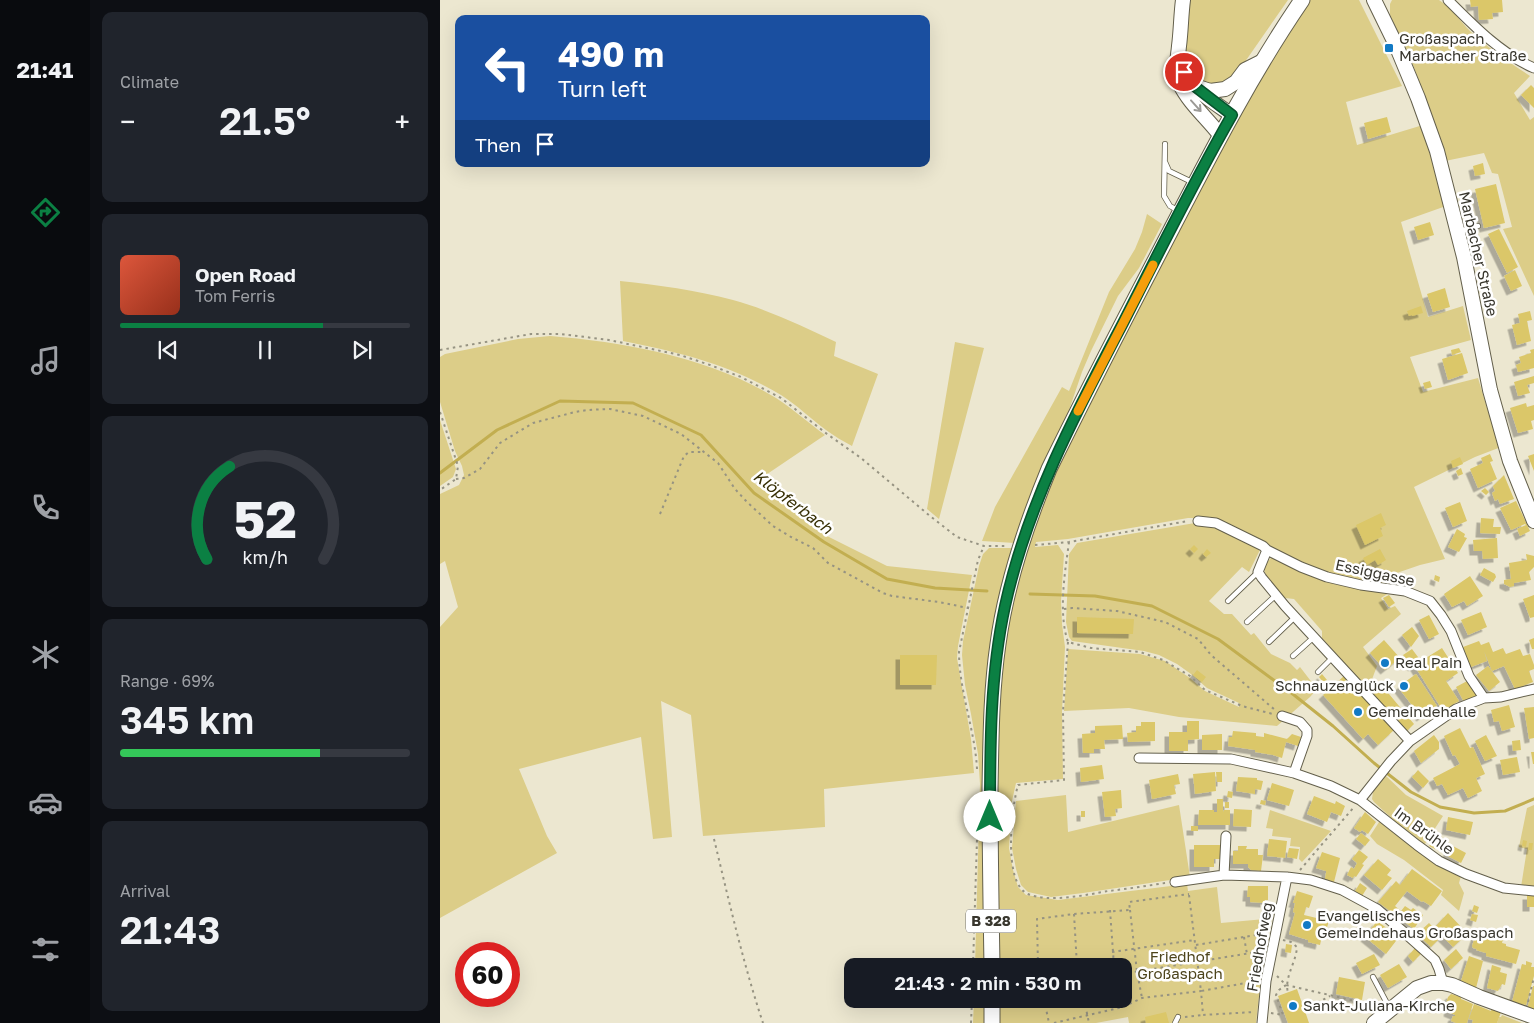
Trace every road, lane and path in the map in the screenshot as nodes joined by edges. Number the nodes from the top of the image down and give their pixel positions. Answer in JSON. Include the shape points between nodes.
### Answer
{"nodes":[{"id":1,"x":1183,"y":0,"type":"edge"},
{"id":2,"x":1302,"y":0,"type":"edge"},
{"id":3,"x":1374,"y":0,"type":"edge"},
{"id":4,"x":1448,"y":0,"type":"edge"},
{"id":5,"x":1179,"y":46,"type":"junction"},
{"id":6,"x":1261,"y":62,"type":"junction"},
{"id":7,"x":1534,"y":68,"type":"edge"},
{"id":8,"x":1193,"y":85,"type":"junction"},
{"id":9,"x":1232,"y":115,"type":"junction"},
{"id":10,"x":1220,"y":134,"type":"junction"},
{"id":11,"x":1165,"y":144,"type":"dead end"},
{"id":12,"x":1164,"y":161,"type":"junction"},
{"id":13,"x":1195,"y":183,"type":"junction"},
{"id":14,"x":1180,"y":212,"type":"junction"},
{"id":15,"x":1478,"y":226,"type":"dead end"},
{"id":16,"x":1457,"y":232,"type":"junction"},
{"id":17,"x":440,"y":350,"type":"edge"},
{"id":18,"x":440,"y":412,"type":"edge"},
{"id":19,"x":703,"y":452,"type":"junction"},
{"id":20,"x":456,"y":479,"type":"junction"},
{"id":21,"x":440,"y":490,"type":"edge"},
{"id":22,"x":660,"y":514,"type":"dead end"},
{"id":23,"x":1534,"y":520,"type":"edge"},
{"id":24,"x":1198,"y":521,"type":"joint"},
{"id":25,"x":1069,"y":542,"type":"junction"},
{"id":26,"x":1036,"y":545,"type":"dead end"},
{"id":27,"x":984,"y":546,"type":"junction"},
{"id":28,"x":1006,"y":546,"type":"dead end"},
{"id":29,"x":1267,"y":550,"type":"junction"},
{"id":30,"x":1258,"y":572,"type":"junction"},
{"id":31,"x":1276,"y":595,"type":"junction"},
{"id":32,"x":1228,"y":601,"type":"dead end"},
{"id":33,"x":968,"y":608,"type":"junction"},
{"id":34,"x":1064,"y":609,"type":"junction"},
{"id":35,"x":1295,"y":617,"type":"junction"},
{"id":36,"x":1246,"y":622,"type":"dead end"},
{"id":37,"x":1314,"y":636,"type":"junction"},
{"id":38,"x":1068,"y":642,"type":"junction"},
{"id":39,"x":1268,"y":642,"type":"dead end"},
{"id":40,"x":1293,"y":656,"type":"dead end"},
{"id":41,"x":1333,"y":657,"type":"junction"},
{"id":42,"x":1318,"y":672,"type":"dead end"},
{"id":43,"x":1534,"y":689,"type":"edge"},
{"id":44,"x":1484,"y":698,"type":"junction"},
{"id":45,"x":1282,"y":716,"type":"junction"},
{"id":46,"x":1410,"y":742,"type":"junction"},
{"id":47,"x":1139,"y":758,"type":"dead end"},
{"id":48,"x":1294,"y":772,"type":"junction"},
{"id":49,"x":977,"y":773,"type":"dead end"},
{"id":50,"x":1360,"y":800,"type":"junction"},
{"id":51,"x":1226,"y":836,"type":"dead end"},
{"id":52,"x":977,"y":837,"type":"dead end"},
{"id":53,"x":714,"y":839,"type":"dead end"},
{"id":54,"x":1224,"y":875,"type":"junction"},
{"id":55,"x":1290,"y":877,"type":"junction"},
{"id":56,"x":1175,"y":882,"type":"joint"},
{"id":57,"x":1534,"y":891,"type":"edge"},
{"id":58,"x":1110,"y":910,"type":"junction"},
{"id":59,"x":1130,"y":910,"type":"junction"},
{"id":60,"x":1074,"y":914,"type":"junction"},
{"id":61,"x":1262,"y":934,"type":"dead end"},
{"id":62,"x":1244,"y":937,"type":"junction"},
{"id":63,"x":1276,"y":938,"type":"junction"},
{"id":64,"x":1195,"y":940,"type":"junction"},
{"id":65,"x":1196,"y":944,"type":"junction"},
{"id":66,"x":1272,"y":949,"type":"junction"},
{"id":67,"x":1134,"y":950,"type":"junction"},
{"id":68,"x":1112,"y":952,"type":"junction"},
{"id":69,"x":1246,"y":954,"type":"junction"},
{"id":70,"x":973,"y":958,"type":"edge"},
{"id":71,"x":992,"y":958,"type":"edge"},
{"id":72,"x":1038,"y":958,"type":"edge"},
{"id":73,"x":1077,"y":958,"type":"edge"},
{"id":74,"x":1113,"y":958,"type":"edge"},
{"id":75,"x":1197,"y":962,"type":"junction"},
{"id":76,"x":1137,"y":972,"type":"junction"},
{"id":77,"x":1132,"y":973,"type":"edge"},
{"id":78,"x":1373,"y":977,"type":"dead end"},
{"id":79,"x":1534,"y":977,"type":"edge"},
{"id":80,"x":1266,"y":981,"type":"junction"},
{"id":81,"x":1443,"y":983,"type":"junction"},
{"id":82,"x":1286,"y":985,"type":"junction"},
{"id":83,"x":1200,"y":990,"type":"junction"},
{"id":84,"x":1288,"y":993,"type":"dead end"},
{"id":85,"x":1330,"y":996,"type":"junction"},
{"id":86,"x":1142,"y":998,"type":"junction"},
{"id":87,"x":1132,"y":1003,"type":"edge"},
{"id":88,"x":1388,"y":1005,"type":"junction"},
{"id":89,"x":972,"y":1008,"type":"edge"},
{"id":90,"x":992,"y":1008,"type":"edge"},
{"id":91,"x":1046,"y":1008,"type":"edge"},
{"id":92,"x":1086,"y":1008,"type":"edge"},
{"id":93,"x":1120,"y":1008,"type":"edge"},
{"id":94,"x":1306,"y":1010,"type":"dead end"},
{"id":95,"x":1266,"y":1012,"type":"junction"},
{"id":96,"x":1202,"y":1015,"type":"junction"},
{"id":97,"x":1088,"y":1016,"type":"junction"},
{"id":98,"x":1530,"y":1016,"type":"edge"},
{"id":99,"x":1178,"y":1017,"type":"joint"},
{"id":100,"x":763,"y":1023,"type":"edge"},
{"id":101,"x":971,"y":1023,"type":"edge"},
{"id":102,"x":992,"y":1023,"type":"edge"},
{"id":103,"x":1049,"y":1023,"type":"edge"},
{"id":104,"x":1054,"y":1023,"type":"edge"},
{"id":105,"x":1089,"y":1023,"type":"edge"},
{"id":106,"x":1175,"y":1023,"type":"edge"},
{"id":107,"x":1262,"y":1023,"type":"edge"},
{"id":108,"x":1374,"y":1023,"type":"edge"}],
"edges":[{"from":1,"to":5,"type":"street"},
{"from":2,"to":6,"type":"main road","number":"B 328"},
{"from":3,"to":16,"type":"street","name":"Marbacher Straße","via":[[1421,106],[1437,151]]},
{"from":4,"to":7,"type":"street","via":[[1497,45]]},
{"from":5,"to":8,"type":"street","via":[[1184,72]]},
{"from":5,"to":10,"type":"street","one_way":true,"via":[[1176,67],[1180,83]]},
{"from":6,"to":8,"type":"street","via":[[1245,70],[1236,82],[1225,89],[1210,91]]},
{"from":6,"to":9,"type":"main road","number":"B 328"},
{"from":8,"to":9,"type":"street"},
{"from":9,"to":10,"type":"main road","number":"B 328"},
{"from":10,"to":13,"type":"main road","number":"B 328"},
{"from":11,"to":12,"type":"lane"},
{"from":12,"to":13,"type":"lane","via":[[1168,171]]},
{"from":12,"to":14,"type":"lane","via":[[1164,196],[1170,206]]},
{"from":13,"to":14,"type":"main road","number":"B 328"},
{"from":14,"to":71,"type":"main road","number":"B 328","via":[[1049,469],[1009,588],[998,642],[991,715]]},
{"from":15,"to":16,"type":"lane"},
{"from":16,"to":23,"type":"street","name":"Marbacher Straße","via":[[1490,390],[1510,461]]},
{"from":17,"to":27,"type":"path","via":[[530,334],[561,334],[609,340],[710,365],[781,398],[957,537]]},
{"from":18,"to":20,"type":"path","via":[[458,466]]},
{"from":19,"to":20,"type":"path","via":[[681,434],[643,416],[610,409],[587,410],[533,423],[500,443],[480,469]]},
{"from":19,"to":22,"type":"path","via":[[689,452],[684,456]]},
{"from":19,"to":33,"type":"path","via":[[718,464],[736,489],[773,526],[813,548],[828,563],[892,596]]},
{"from":20,"to":21,"type":"path"},
{"from":24,"to":25,"type":"path"},
{"from":24,"to":29,"type":"street","name":"Essiggasse","via":[[1216,523]]},
{"from":25,"to":26,"type":"path"},
{"from":25,"to":34,"type":"path"},
{"from":27,"to":28,"type":"path"},
{"from":27,"to":33,"type":"path"},
{"from":29,"to":30,"type":"street"},
{"from":29,"to":44,"type":"street","name":"Essiggasse","via":[[1327,577],[1405,591],[1430,601],[1451,631],[1469,676]]},
{"from":30,"to":31,"type":"street"},
{"from":30,"to":32,"type":"lane"},
{"from":31,"to":35,"type":"street"},
{"from":31,"to":36,"type":"lane"},
{"from":33,"to":49,"type":"path","via":[[959,662]]},
{"from":34,"to":38,"type":"path","via":[[1063,623]]},
{"from":34,"to":45,"type":"path","via":[[1117,611],[1164,622],[1198,640]]},
{"from":35,"to":37,"type":"street"},
{"from":35,"to":39,"type":"lane"},
{"from":37,"to":40,"type":"lane"},
{"from":37,"to":41,"type":"street"},
{"from":38,"to":45,"type":"path","via":[[1091,648],[1140,652],[1164,660],[1205,690],[1242,706]]},
{"from":38,"to":56,"type":"path","via":[[1063,712],[1064,780],[1018,785],[1010,848],[1019,886],[1027,894],[1050,898]]},
{"from":41,"to":42,"type":"lane"},
{"from":41,"to":46,"type":"street"},
{"from":43,"to":44,"type":"street"},
{"from":44,"to":46,"type":"street","via":[[1456,709]]},
{"from":45,"to":48,"type":"street","via":[[1300,722],[1307,730]]},
{"from":46,"to":50,"type":"street"},
{"from":47,"to":48,"type":"street","name":"Im Brühle","via":[[1231,759]]},
{"from":48,"to":50,"type":"street","name":"Im Brühle","via":[[1332,784]]},
{"from":50,"to":55,"type":"path"},
{"from":50,"to":57,"type":"street","name":"Im Brühle","via":[[1440,862],[1504,888]]},
{"from":51,"to":54,"type":"street"},
{"from":52,"to":70,"type":"path"},
{"from":53,"to":100,"type":"path"},
{"from":54,"to":55,"type":"street"},
{"from":54,"to":56,"type":"street"},
{"from":55,"to":63,"type":"street","name":"Friedhofweg"},
{"from":55,"to":81,"type":"street","via":[[1342,890],[1377,909],[1434,960]]},
{"from":58,"to":59,"type":"path"},
{"from":58,"to":60,"type":"path"},
{"from":58,"to":68,"type":"path"},
{"from":59,"to":64,"type":"path","via":[[1129,902],[1189,894]]},
{"from":59,"to":67,"type":"path"},
{"from":60,"to":72,"type":"path","via":[[1037,919]]},
{"from":60,"to":73,"type":"path"},
{"from":61,"to":62,"type":"path"},
{"from":62,"to":65,"type":"path"},
{"from":62,"to":69,"type":"path"},
{"from":63,"to":66,"type":"street","name":"Friedhofweg"},
{"from":63,"to":82,"type":"path","via":[[1291,942],[1296,947]]},
{"from":64,"to":65,"type":"path"},
{"from":64,"to":67,"type":"path"},
{"from":65,"to":75,"type":"path"},
{"from":66,"to":69,"type":"path"},
{"from":66,"to":80,"type":"street","name":"Friedhofweg"},
{"from":67,"to":68,"type":"path"},
{"from":67,"to":76,"type":"path"},
{"from":68,"to":74,"type":"path"},
{"from":69,"to":75,"type":"path"},
{"from":75,"to":76,"type":"path"},
{"from":75,"to":83,"type":"path"},
{"from":76,"to":77,"type":"path"},
{"from":76,"to":86,"type":"path"},
{"from":78,"to":88,"type":"lane"},
{"from":79,"to":98,"type":"path"},
{"from":80,"to":83,"type":"path"},
{"from":80,"to":95,"type":"street","name":"Friedhofweg"},
{"from":81,"to":88,"type":"street","via":[[1417,988]]},
{"from":81,"to":98,"type":"street"},
{"from":82,"to":84,"type":"path"},
{"from":82,"to":85,"type":"path"},
{"from":82,"to":95,"type":"path","via":[[1276,995],[1283,1015]]},
{"from":83,"to":86,"type":"path"},
{"from":83,"to":96,"type":"path"},
{"from":85,"to":88,"type":"path"},
{"from":85,"to":94,"type":"path"},
{"from":86,"to":87,"type":"path"},
{"from":88,"to":108,"type":"street"},
{"from":89,"to":101,"type":"path"},
{"from":90,"to":102,"type":"main road"},
{"from":91,"to":103,"type":"path"},
{"from":92,"to":97,"type":"path"},
{"from":93,"to":97,"type":"path"},
{"from":95,"to":96,"type":"path"},
{"from":95,"to":107,"type":"street","name":"Friedhofweg"},
{"from":96,"to":99,"type":"path"},
{"from":97,"to":104,"type":"path"},
{"from":97,"to":105,"type":"path"},
{"from":99,"to":106,"type":"lane"}]}
